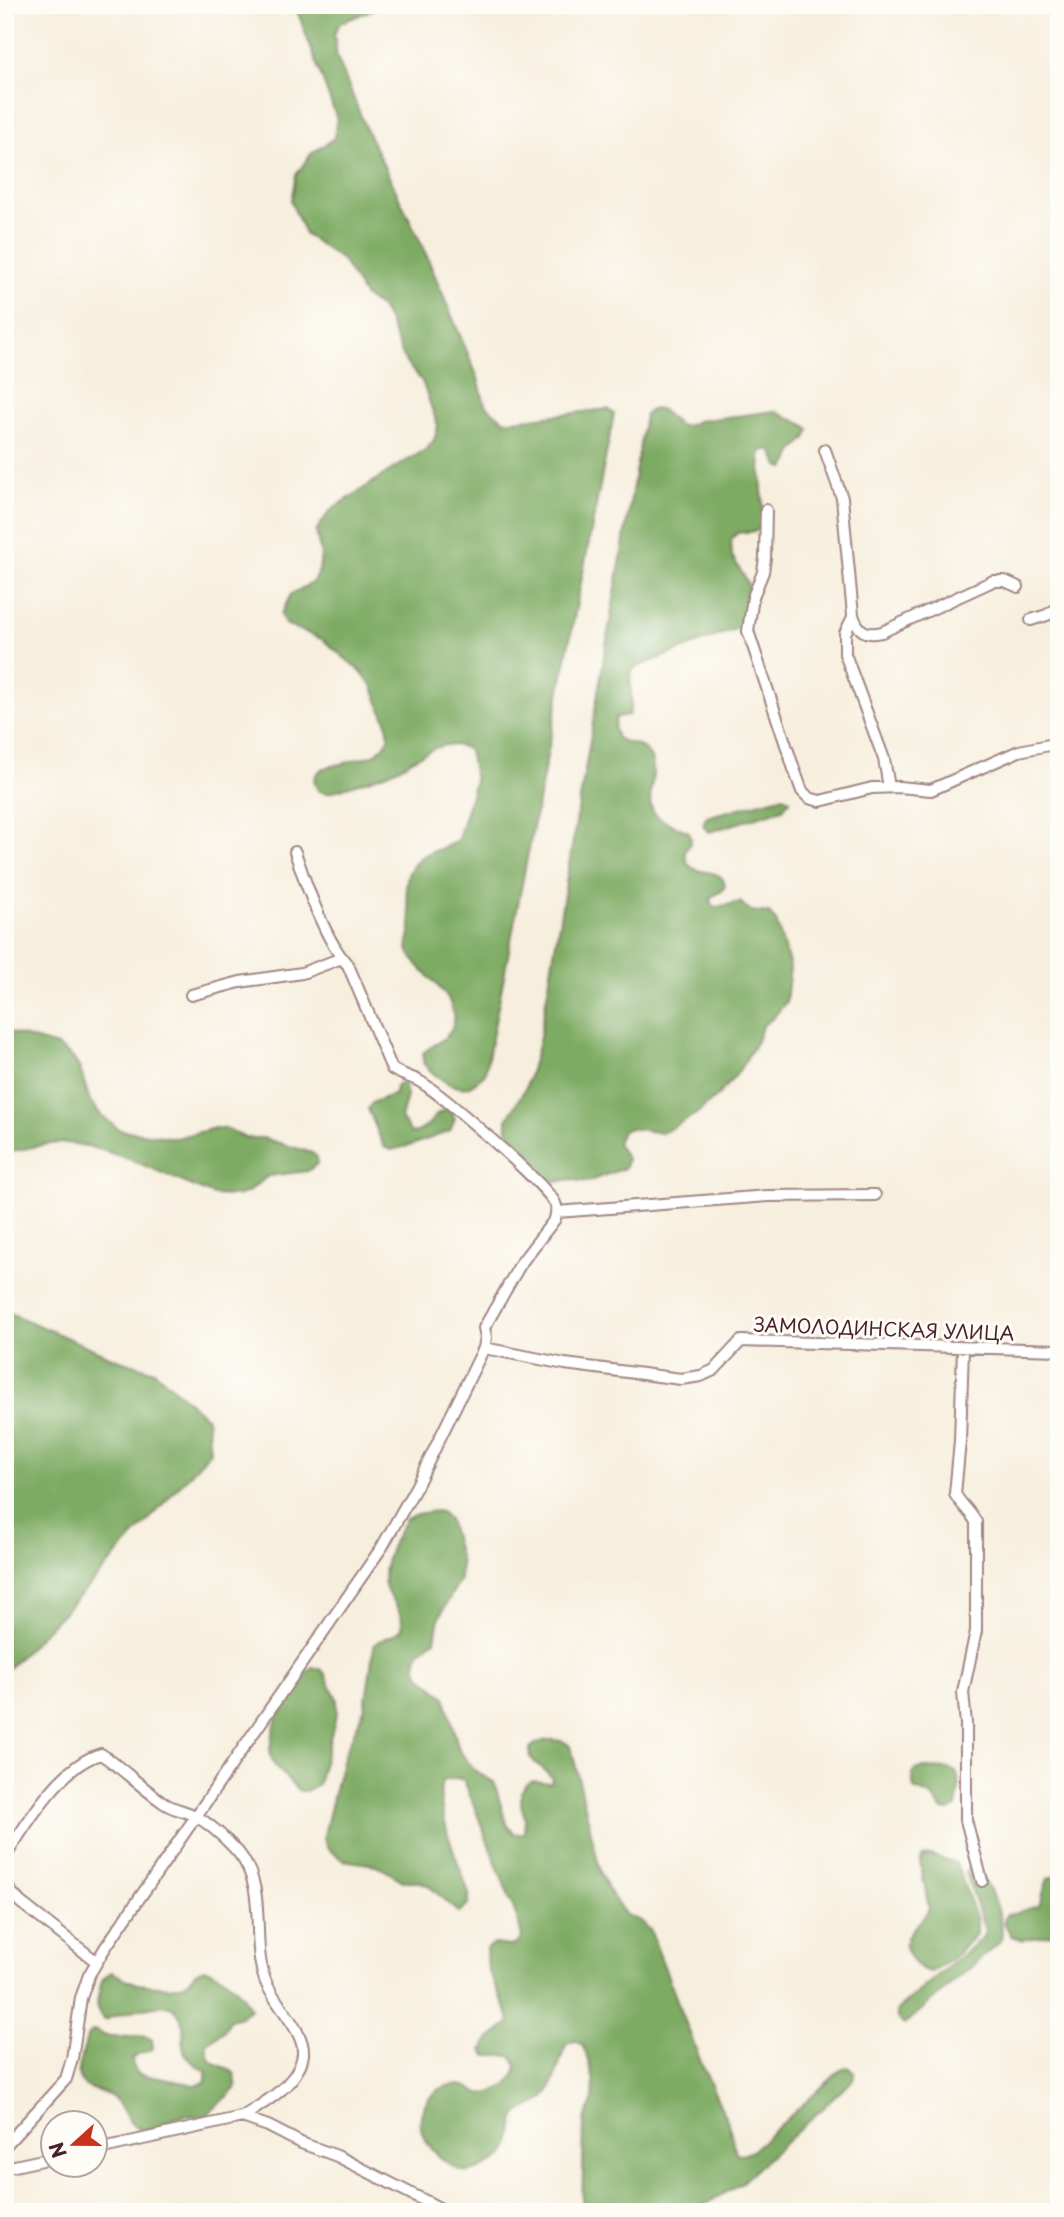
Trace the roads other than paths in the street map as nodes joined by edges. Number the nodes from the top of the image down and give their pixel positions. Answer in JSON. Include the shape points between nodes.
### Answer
{"nodes":[{"id":1,"x":825,"y":450,"type":"dead end"},
{"id":2,"x":766,"y":510,"type":"dead end"},
{"id":3,"x":1018,"y":587,"type":"dead end"},
{"id":4,"x":1059,"y":607,"type":"edge"},
{"id":5,"x":853,"y":617,"type":"junction"},
{"id":6,"x":1031,"y":620,"type":"dead end"},
{"id":7,"x":1059,"y":743,"type":"edge"},
{"id":8,"x":889,"y":787,"type":"junction"},
{"id":9,"x":295,"y":852,"type":"dead end"},
{"id":10,"x":342,"y":958,"type":"junction"},
{"id":11,"x":191,"y":995,"type":"dead end"},
{"id":12,"x":875,"y":1195,"type":"dead end"},
{"id":13,"x":557,"y":1212,"type":"junction"},
{"id":14,"x":484,"y":1348,"type":"junction"},
{"id":15,"x":963,"y":1348,"type":"junction"},
{"id":16,"x":1059,"y":1350,"type":"edge"},
{"id":17,"x":196,"y":1816,"type":"junction"},
{"id":18,"x":5,"y":1857,"type":"edge"},
{"id":19,"x":982,"y":1881,"type":"dead end"},
{"id":20,"x":5,"y":1885,"type":"edge"},
{"id":21,"x":97,"y":1962,"type":"junction"},
{"id":22,"x":242,"y":2117,"type":"junction"},
{"id":23,"x":5,"y":2146,"type":"edge"},
{"id":24,"x":108,"y":2147,"type":"edge"},
{"id":25,"x":38,"y":2161,"type":"edge"},
{"id":26,"x":5,"y":2168,"type":"edge"},
{"id":27,"x":447,"y":2212,"type":"edge"}],
"edges":[{"from":1,"to":5,"type":"street","via":[[842,499]]},
{"from":2,"to":8,"type":"street","via":[[763,572],[753,597],[748,631],[802,791],[820,801]]},
{"from":3,"to":5,"type":"street","via":[[1005,580],[993,581],[875,634],[864,632]]},
{"from":4,"to":6,"type":"street"},
{"from":5,"to":8,"type":"street","via":[[845,633],[845,654],[884,759]]},
{"from":7,"to":8,"type":"street","via":[[1019,751],[930,790]]},
{"from":9,"to":10,"type":"street"},
{"from":10,"to":11,"type":"street","via":[[302,973]]},
{"from":10,"to":13,"type":"street","via":[[392,1069],[416,1080],[470,1122],[528,1175],[555,1203]]},
{"from":12,"to":13,"type":"street","via":[[768,1196]]},
{"from":13,"to":14,"type":"street","via":[[494,1306],[484,1328]]},
{"from":14,"to":15,"type":"street","name":"ЗАМОЛОДИНСКАЯ УЛИЦА","via":[[681,1379],[714,1370],[741,1341]]},
{"from":14,"to":17,"type":"street","via":[[382,1548]]},
{"from":15,"to":16,"type":"street","name":"ЗАМОЛОДИНСКАЯ УЛИЦА"},
{"from":15,"to":19,"type":"street","via":[[955,1494],[976,1522],[976,1631],[963,1692],[966,1820]]},
{"from":17,"to":18,"type":"street","via":[[161,1801],[101,1754],[79,1765],[55,1788],[32,1813]]},
{"from":17,"to":21,"type":"street"},
{"from":17,"to":22,"type":"street","via":[[227,1840],[246,1865],[256,1891],[265,1981],[303,2044],[303,2057],[287,2085]]},
{"from":20,"to":21,"type":"street"},
{"from":21,"to":23,"type":"street","via":[[81,1998],[66,2079]]},
{"from":22,"to":24,"type":"street"},
{"from":22,"to":27,"type":"street","via":[[337,2156]]},
{"from":25,"to":26,"type":"street"}]}
